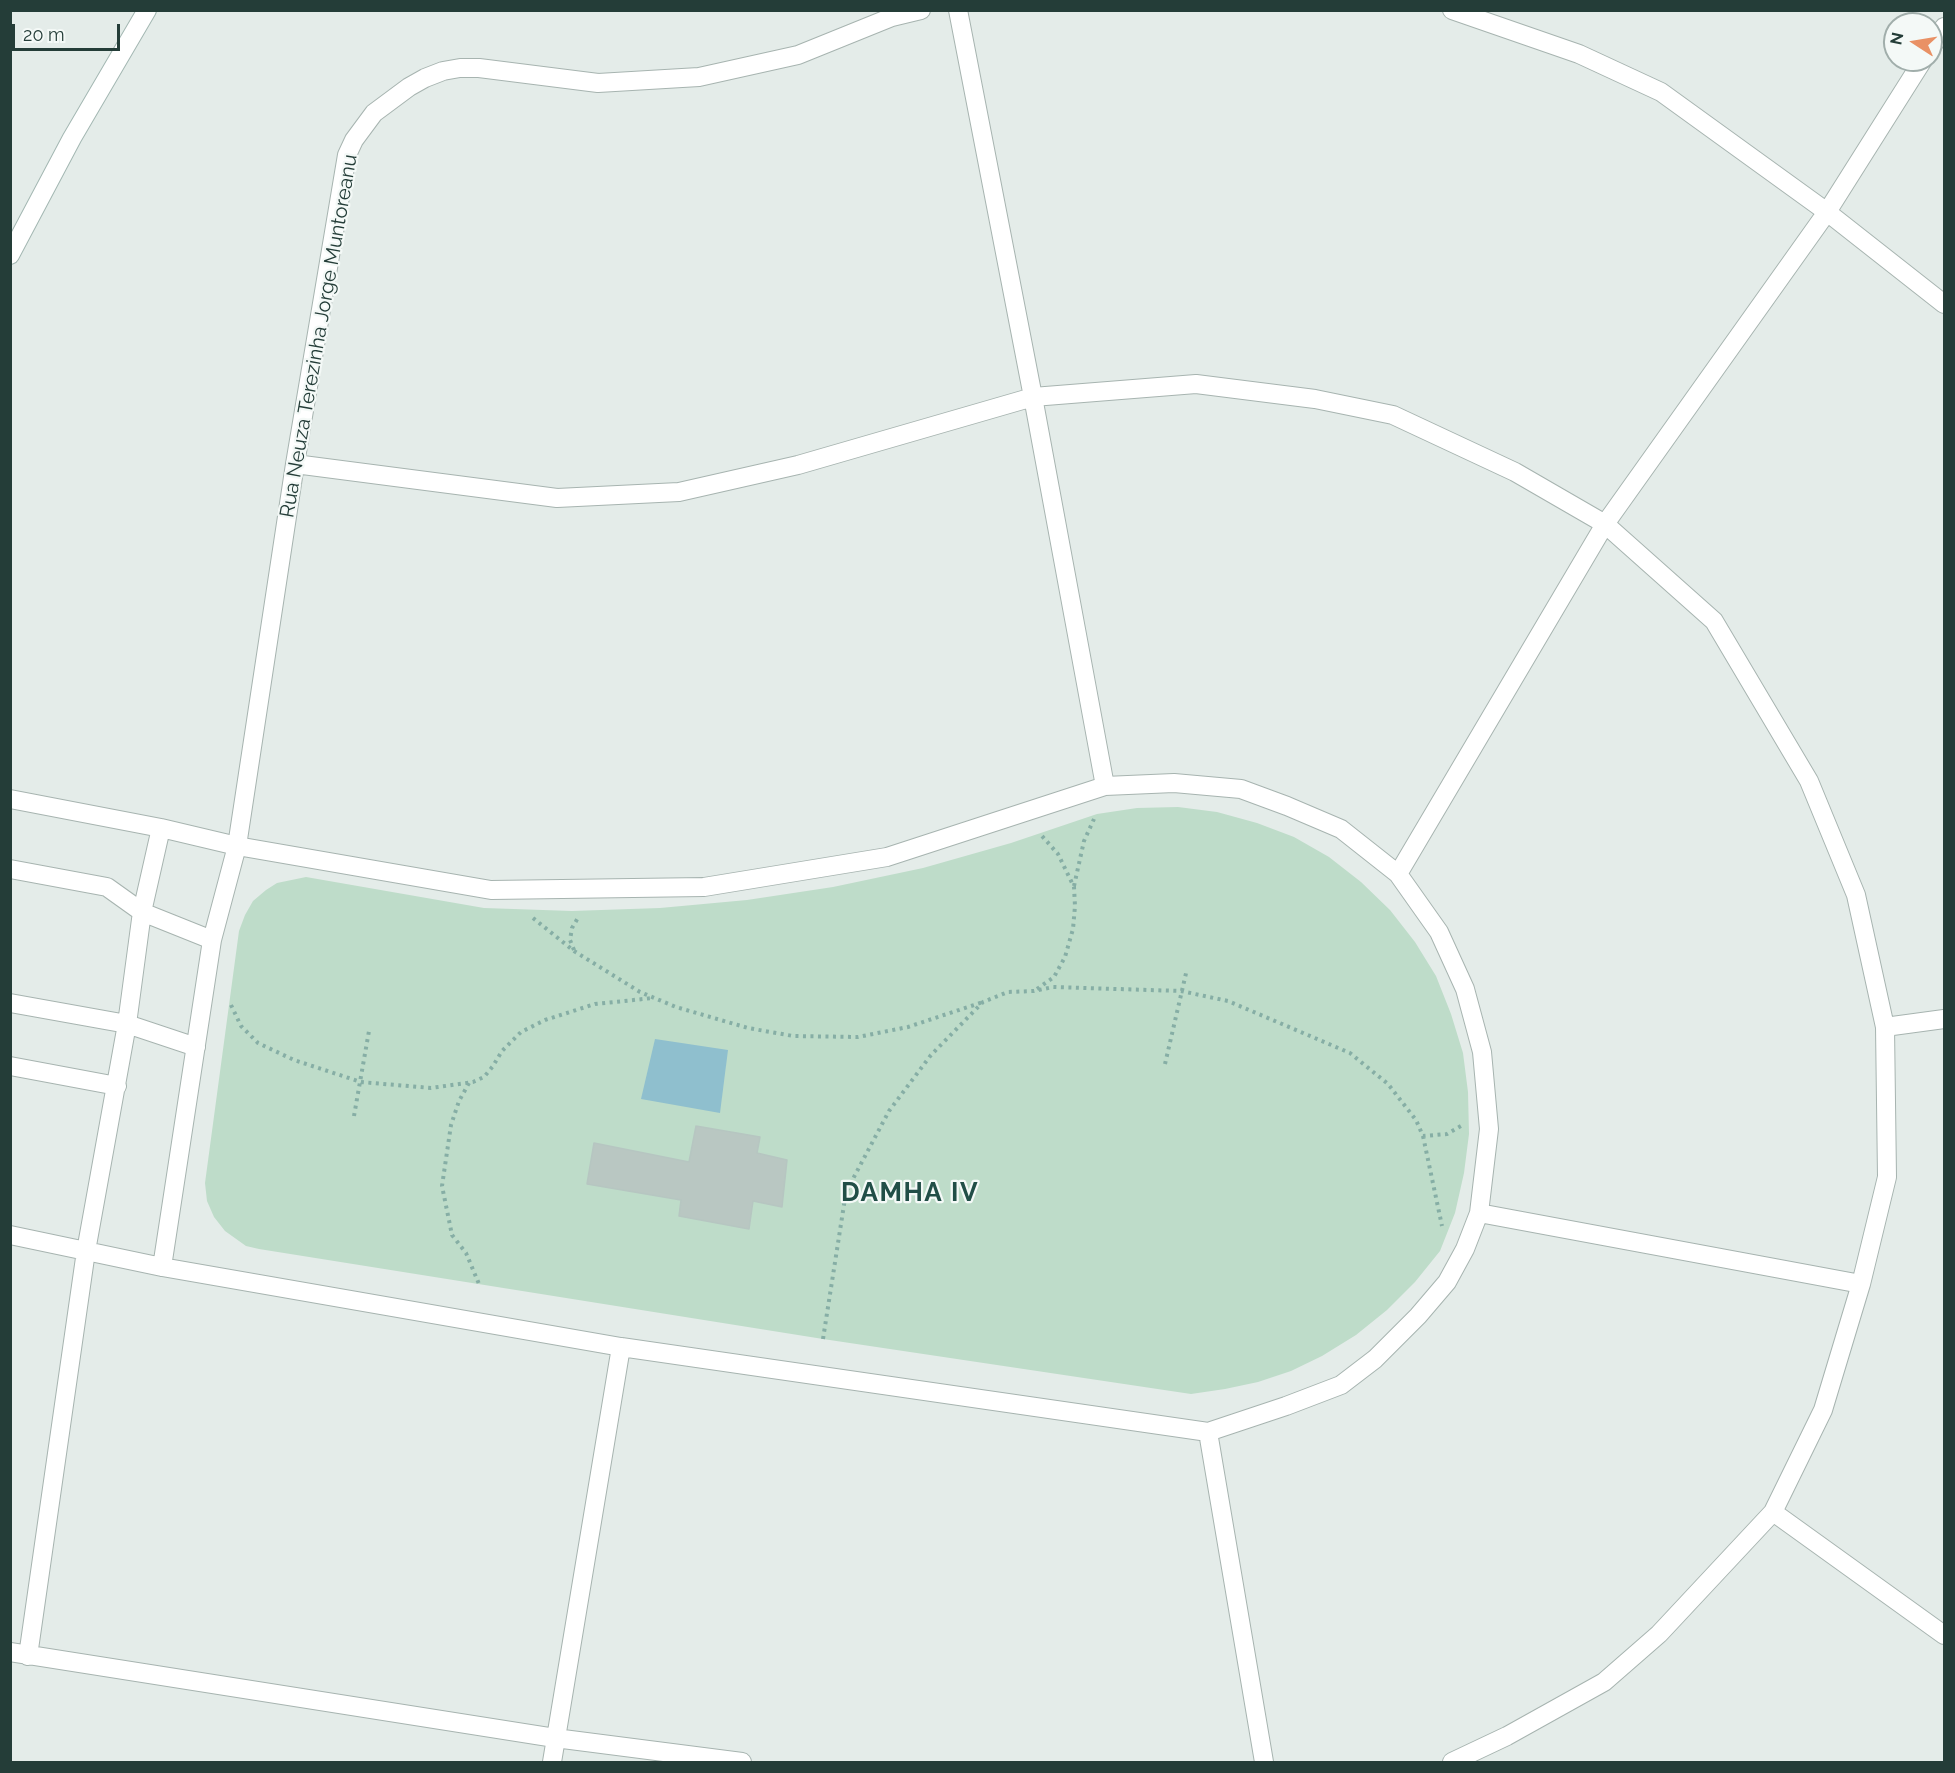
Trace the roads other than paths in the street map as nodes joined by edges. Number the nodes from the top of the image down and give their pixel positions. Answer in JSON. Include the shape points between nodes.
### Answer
{"nodes":[{"id":1,"x":147,"y":10,"type":"edge"},
{"id":2,"x":921,"y":10,"type":"edge"},
{"id":3,"x":958,"y":10,"type":"edge"},
{"id":4,"x":1452,"y":10,"type":"edge"},
{"id":5,"x":1915,"y":72,"type":"edge"},
{"id":6,"x":1827,"y":212,"type":"junction"},
{"id":7,"x":10,"y":255,"type":"edge"},
{"id":8,"x":1944,"y":304,"type":"edge"},
{"id":9,"x":1033,"y":397,"type":"junction"},
{"id":10,"x":295,"y":464,"type":"junction"},
{"id":11,"x":1605,"y":524,"type":"junction"},
{"id":12,"x":1105,"y":786,"type":"junction"},
{"id":13,"x":10,"y":799,"type":"edge"},
{"id":14,"x":161,"y":828,"type":"junction"},
{"id":15,"x":237,"y":846,"type":"junction"},
{"id":16,"x":10,"y":869,"type":"edge"},
{"id":17,"x":1398,"y":874,"type":"junction"},
{"id":18,"x":142,"y":912,"type":"junction"},
{"id":19,"x":212,"y":940,"type":"junction"},
{"id":20,"x":10,"y":1003,"type":"edge"},
{"id":21,"x":1944,"y":1019,"type":"edge"},
{"id":22,"x":127,"y":1024,"type":"junction"},
{"id":23,"x":1885,"y":1027,"type":"junction"},
{"id":24,"x":196,"y":1047,"type":"junction"},
{"id":25,"x":10,"y":1066,"type":"edge"},
{"id":26,"x":117,"y":1086,"type":"junction"},
{"id":27,"x":1479,"y":1213,"type":"junction"},
{"id":28,"x":10,"y":1235,"type":"edge"},
{"id":29,"x":86,"y":1251,"type":"junction"},
{"id":30,"x":162,"y":1267,"type":"junction"},
{"id":31,"x":1861,"y":1284,"type":"junction"},
{"id":32,"x":621,"y":1347,"type":"junction"},
{"id":33,"x":1208,"y":1432,"type":"junction"},
{"id":34,"x":1773,"y":1512,"type":"junction"},
{"id":35,"x":1944,"y":1635,"type":"edge"},
{"id":36,"x":19,"y":1654,"type":"edge"},
{"id":37,"x":555,"y":1738,"type":"junction"},
{"id":38,"x":552,"y":1762,"type":"edge"},
{"id":39,"x":742,"y":1762,"type":"edge"},
{"id":40,"x":1264,"y":1762,"type":"edge"},
{"id":41,"x":1452,"y":1762,"type":"edge"}],
"edges":[{"from":1,"to":7,"type":"street"},
{"from":2,"to":10,"type":"street","name":"Rua Neuza Terezinha Jorge Muntoreanu","via":[[892,17],[798,55],[699,77],[598,83],[460,68],[409,87],[374,113],[347,155]]},
{"from":3,"to":9,"type":"street"},
{"from":4,"to":6,"type":"street","via":[[1579,54],[1661,92]]},
{"from":5,"to":6,"type":"street"},
{"from":6,"to":8,"type":"street"},
{"from":6,"to":11,"type":"street"},
{"from":9,"to":10,"type":"street","via":[[798,465],[679,492],[557,498]]},
{"from":9,"to":11,"type":"street","via":[[1196,384],[1315,399],[1393,415],[1515,472]]},
{"from":9,"to":12,"type":"street"},
{"from":10,"to":15,"type":"street","name":"Rua Neuza Terezinha Jorge Muntoreanu"},
{"from":11,"to":17,"type":"street"},
{"from":11,"to":23,"type":"street","via":[[1713,621],[1809,781],[1856,896]]},
{"from":12,"to":15,"type":"street","via":[[886,857],[704,887],[491,890]]},
{"from":12,"to":17,"type":"street","via":[[1174,783],[1241,789],[1341,829]]},
{"from":13,"to":14,"type":"street"},
{"from":14,"to":15,"type":"street"},
{"from":14,"to":18,"type":"street"},
{"from":15,"to":19,"type":"street","name":"Rua Neuza Terezinha Jorge Muntoreanu"},
{"from":16,"to":18,"type":"street","via":[[107,887]]},
{"from":17,"to":27,"type":"street","via":[[1439,932],[1465,989],[1482,1052],[1488,1129]]},
{"from":18,"to":19,"type":"street"},
{"from":18,"to":22,"type":"street"},
{"from":19,"to":24,"type":"street","name":"Rua Neuza Terezinha Jorge Muntoreanu"},
{"from":20,"to":22,"type":"street"},
{"from":21,"to":23,"type":"street"},
{"from":22,"to":24,"type":"street"},
{"from":22,"to":26,"type":"street"},
{"from":23,"to":31,"type":"street","via":[[1887,1177]]},
{"from":24,"to":30,"type":"street","name":"Rua Neuza Terezinha Jorge Muntoreanu"},
{"from":25,"to":26,"type":"street"},
{"from":26,"to":29,"type":"street"},
{"from":27,"to":31,"type":"street"},
{"from":27,"to":33,"type":"street","via":[[1466,1249],[1447,1282],[1375,1359],[1341,1385]]},
{"from":28,"to":29,"type":"street"},
{"from":29,"to":30,"type":"street"},
{"from":29,"to":36,"type":"street"},
{"from":30,"to":32,"type":"street"},
{"from":31,"to":34,"type":"street","via":[[1823,1410]]},
{"from":32,"to":33,"type":"street"},
{"from":32,"to":37,"type":"street"},
{"from":33,"to":40,"type":"street"},
{"from":34,"to":35,"type":"street"},
{"from":34,"to":41,"type":"street","via":[[1659,1634],[1604,1682]]},
{"from":36,"to":37,"type":"street"},
{"from":37,"to":38,"type":"street"},
{"from":37,"to":39,"type":"street"}]}
